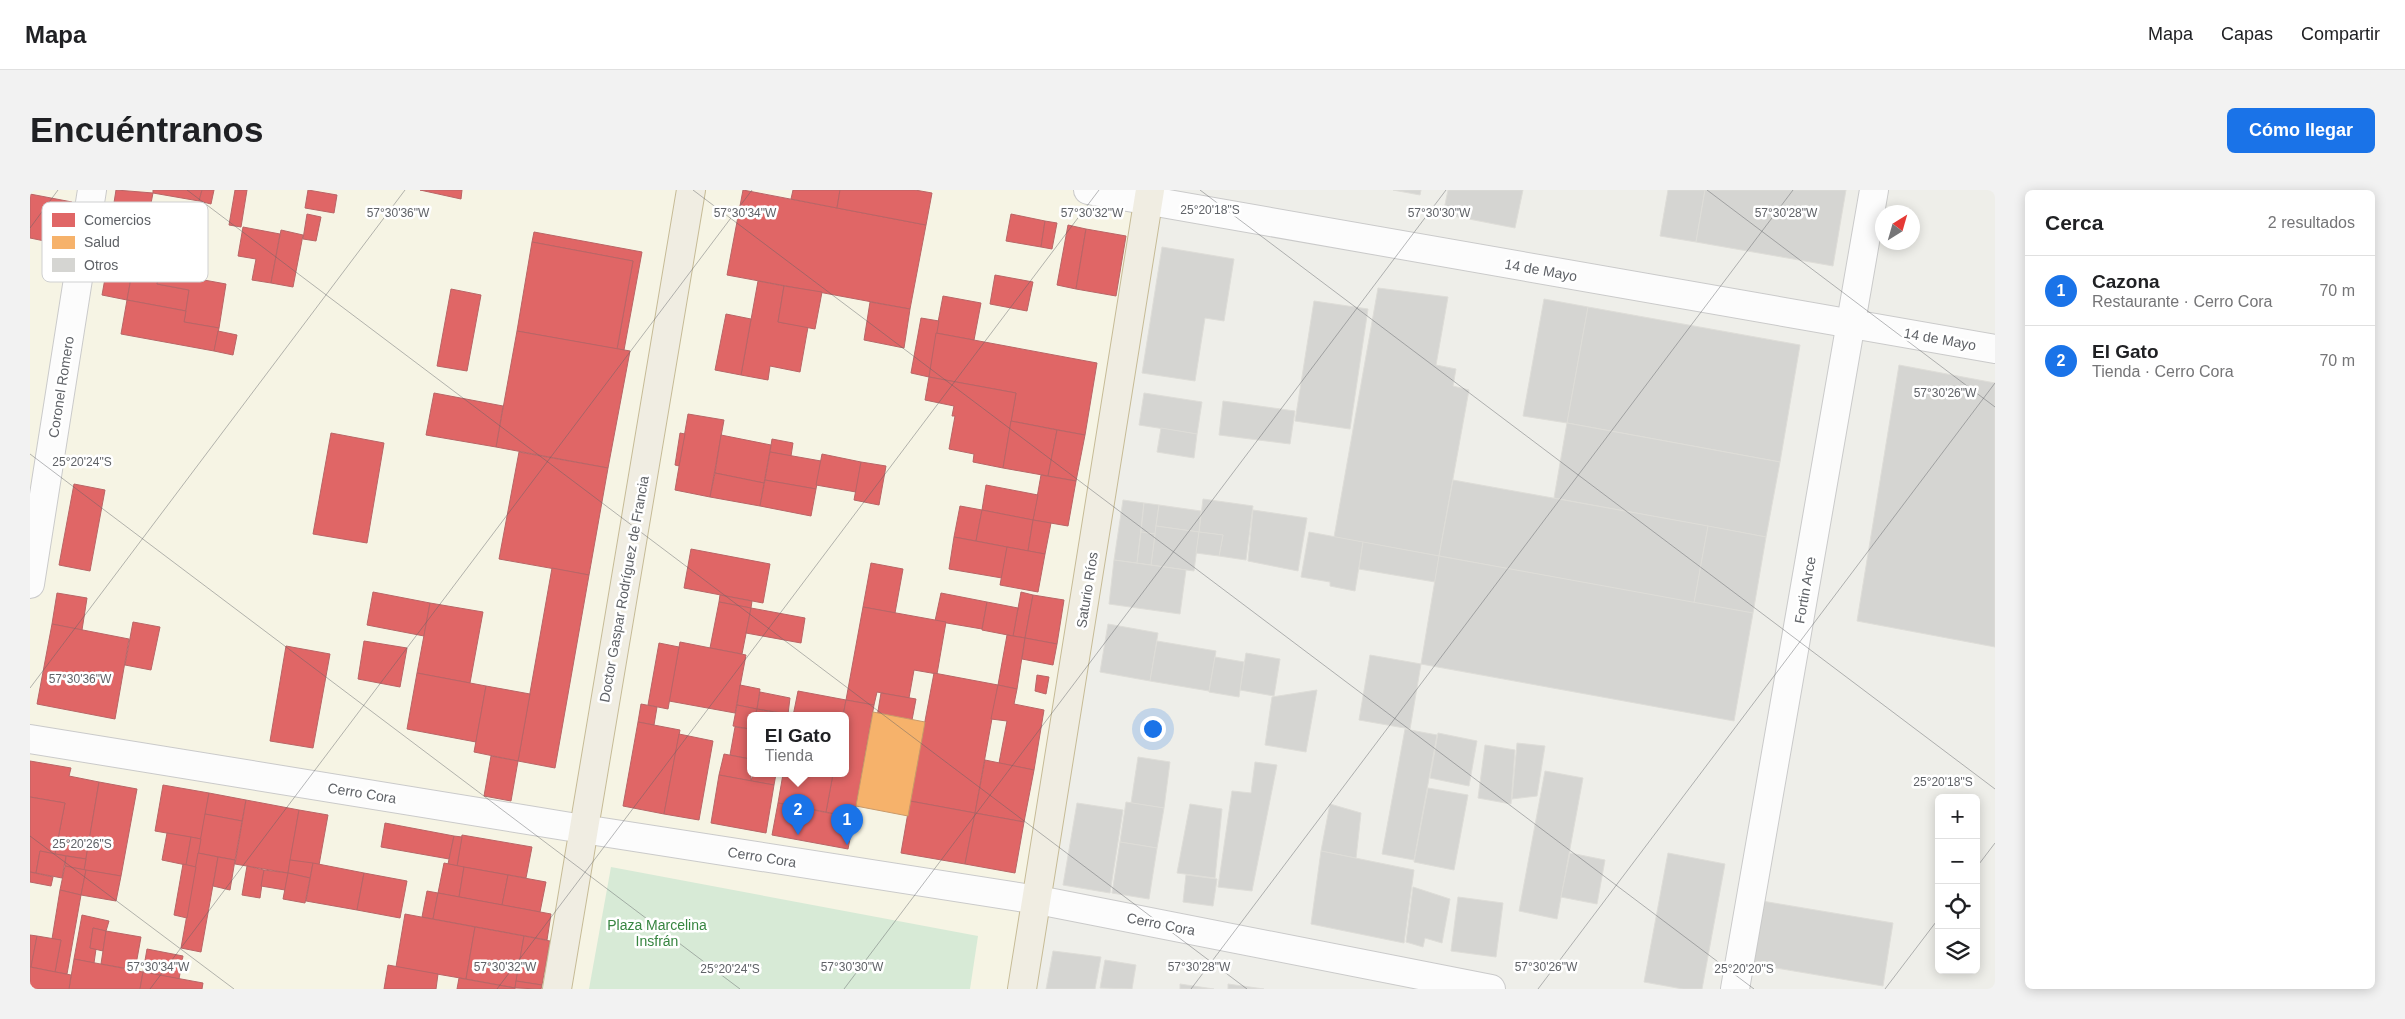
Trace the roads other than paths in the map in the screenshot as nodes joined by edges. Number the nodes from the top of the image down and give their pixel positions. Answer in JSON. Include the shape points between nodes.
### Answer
{"nodes":[{"id":1,"x":691,"y":190,"type":"edge"},
{"id":2,"x":1088,"y":190,"type":"edge"},
{"id":3,"x":1874,"y":190,"type":"edge"},
{"id":4,"x":1149,"y":195,"type":"edge"},
{"id":5,"x":78,"y":282,"type":"edge"},
{"id":6,"x":1851,"y":324,"type":"junction"},
{"id":7,"x":1995,"y":349,"type":"edge"},
{"id":8,"x":30,"y":584,"type":"edge"},
{"id":9,"x":30,"y":739,"type":"edge"},
{"id":10,"x":583,"y":829,"type":"junction"},
{"id":11,"x":1038,"y":900,"type":"junction"},
{"id":12,"x":557,"y":989,"type":"edge"},
{"id":13,"x":1022,"y":989,"type":"edge"},
{"id":14,"x":1491,"y":989,"type":"edge"},
{"id":15,"x":1735,"y":989,"type":"edge"}],
"edges":[{"from":1,"to":10,"type":"highway","name":"Doctor Gaspar Rodríguez de Francia"},
{"from":2,"to":4,"type":"street","name":"14 de Mayo"},
{"from":3,"to":6,"type":"street","name":"Fortin Arce"},
{"from":4,"to":6,"type":"street","name":"14 de Mayo"},
{"from":4,"to":11,"type":"highway","name":"Saturio Ríos"},
{"from":5,"to":8,"type":"street","name":"Coronel Romero"},
{"from":6,"to":7,"type":"street","name":"14 de Mayo"},
{"from":6,"to":15,"type":"street","name":"Fortin Arce"},
{"from":9,"to":10,"type":"street","name":"Cerro Cora"},
{"from":10,"to":11,"type":"street","name":"Cerro Cora"},
{"from":10,"to":12,"type":"highway","name":"Doctor Gaspar Rodríguez de Francia"},
{"from":11,"to":13,"type":"highway","name":"Saturio Ríos"},
{"from":11,"to":14,"type":"street","name":"Cerro Cora"}]}
